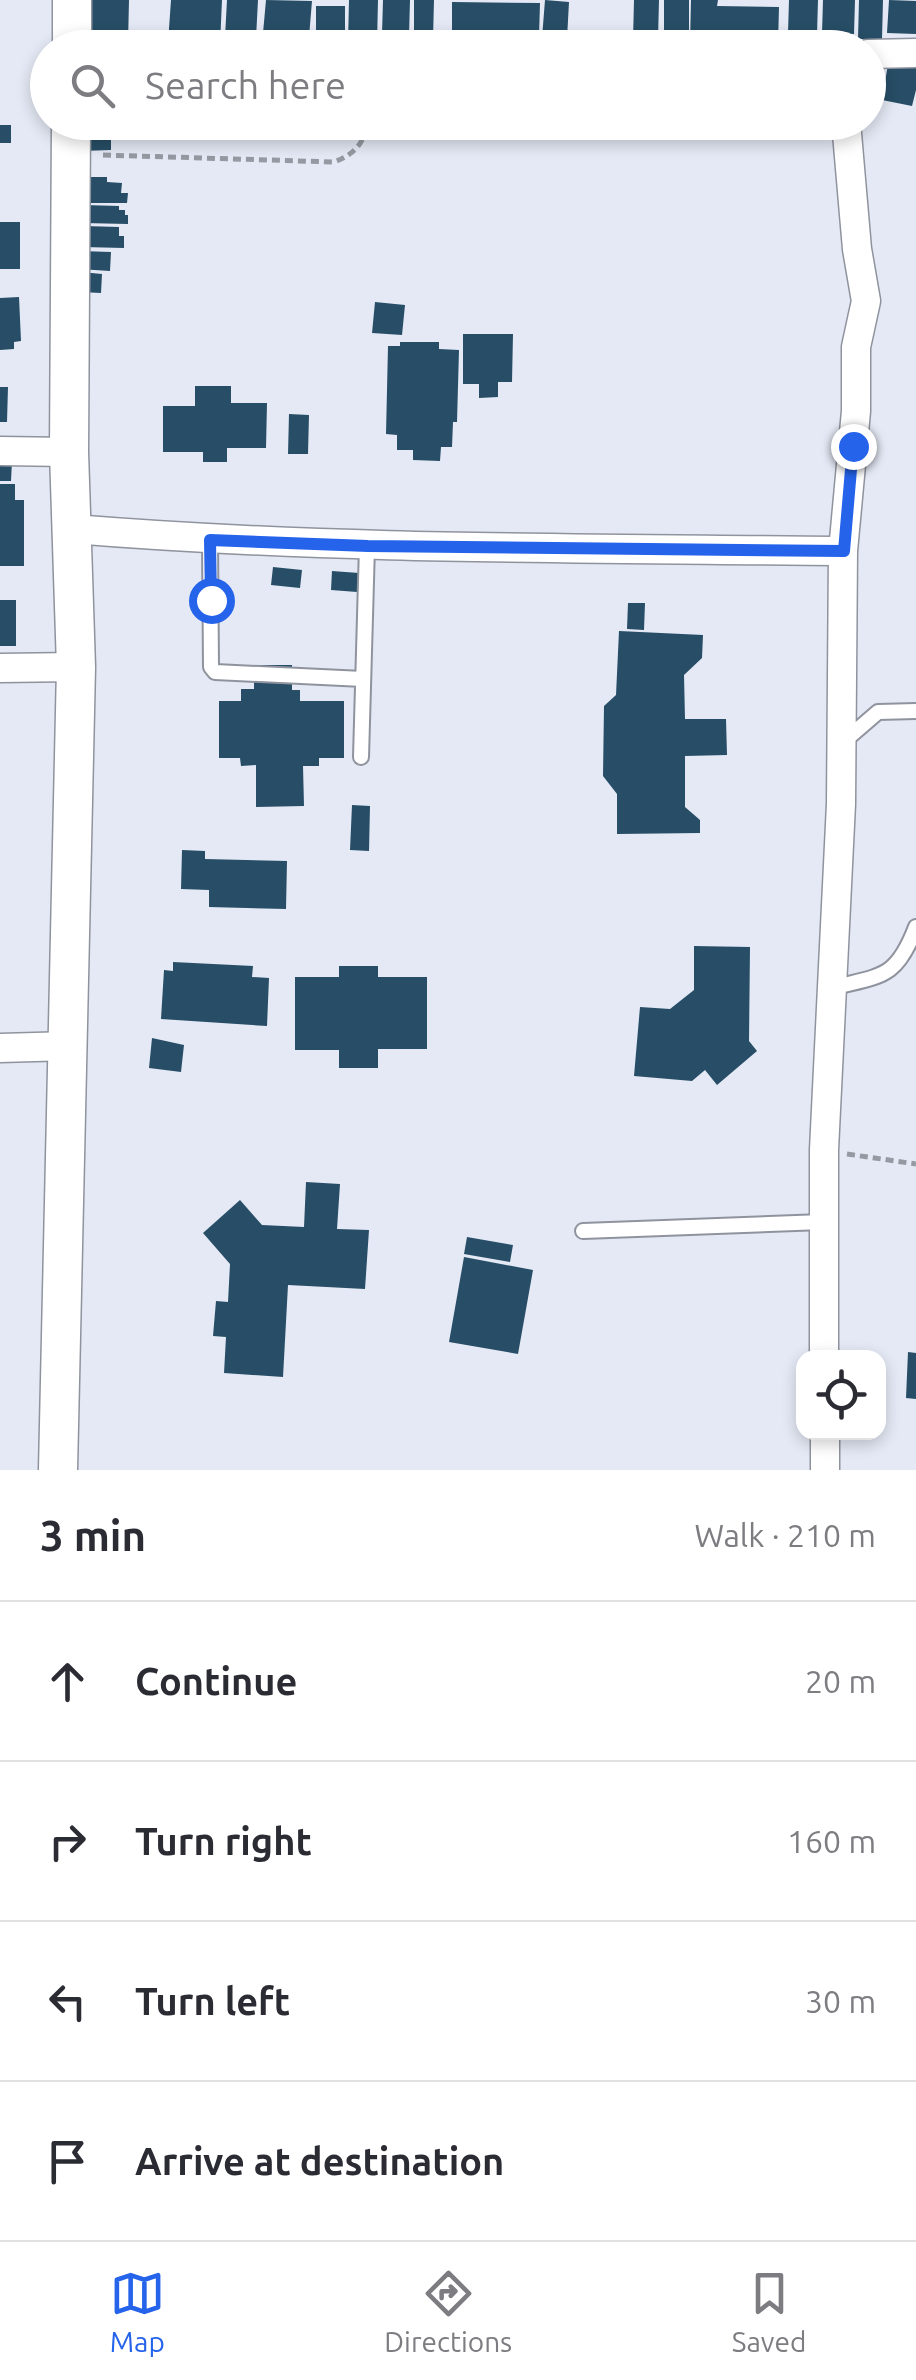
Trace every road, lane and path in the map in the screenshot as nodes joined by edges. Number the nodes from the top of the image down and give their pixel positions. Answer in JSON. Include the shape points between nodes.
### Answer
{"nodes":[{"id":1,"x":72,"y":0,"type":"edge"},
{"id":2,"x":72,"y":30,"type":"edge"},
{"id":3,"x":886,"y":54,"type":"edge"},
{"id":4,"x":916,"y":54,"type":"edge"},
{"id":5,"x":70,"y":140,"type":"edge"},
{"id":6,"x":92,"y":140,"type":"edge"},
{"id":7,"x":363,"y":140,"type":"edge"},
{"id":8,"x":847,"y":140,"type":"edge"},
{"id":9,"x":0,"y":451,"type":"edge"},
{"id":10,"x":69,"y":452,"type":"junction"},
{"id":11,"x":73,"y":529,"type":"junction"},
{"id":12,"x":210,"y":540,"type":"junction"},
{"id":13,"x":368,"y":546,"type":"junction"},
{"id":14,"x":844,"y":551,"type":"junction"},
{"id":15,"x":76,"y":667,"type":"junction"},
{"id":16,"x":0,"y":668,"type":"edge"},
{"id":17,"x":364,"y":679,"type":"junction"},
{"id":18,"x":916,"y":712,"type":"edge"},
{"id":19,"x":842,"y":744,"type":"junction"},
{"id":20,"x":361,"y":757,"type":"dead end"},
{"id":21,"x":916,"y":927,"type":"edge"},
{"id":22,"x":832,"y":988,"type":"junction"},
{"id":23,"x":70,"y":1046,"type":"junction"},
{"id":24,"x":0,"y":1048,"type":"edge"},
{"id":25,"x":824,"y":1150,"type":"junction"},
{"id":26,"x":916,"y":1164,"type":"edge"},
{"id":27,"x":823,"y":1222,"type":"junction"},
{"id":28,"x":583,"y":1230,"type":"dead end"},
{"id":29,"x":824,"y":1350,"type":"edge"},
{"id":30,"x":825,"y":1440,"type":"edge"},
{"id":31,"x":58,"y":1470,"type":"edge"},
{"id":32,"x":825,"y":1470,"type":"edge"}],
"edges":[{"from":1,"to":2,"type":"main road"},
{"from":3,"to":4,"type":"street"},
{"from":5,"to":10,"type":"main road"},
{"from":6,"to":7,"type":"path","via":[[334,162]]},
{"from":8,"to":14,"type":"street","via":[[866,301],[856,347]]},
{"from":9,"to":10,"type":"street"},
{"from":10,"to":11,"type":"main road"},
{"from":11,"to":12,"type":"street"},
{"from":11,"to":15,"type":"main road"},
{"from":12,"to":13,"type":"street"},
{"from":12,"to":17,"type":"lane","via":[[214,672]]},
{"from":13,"to":14,"type":"street"},
{"from":13,"to":17,"type":"lane"},
{"from":14,"to":19,"type":"street"},
{"from":15,"to":16,"type":"street"},
{"from":15,"to":23,"type":"main road"},
{"from":17,"to":20,"type":"lane"},
{"from":18,"to":19,"type":"lane","via":[[878,712]]},
{"from":19,"to":22,"type":"street"},
{"from":21,"to":22,"type":"lane","via":[[897,966]]},
{"from":22,"to":25,"type":"street"},
{"from":23,"to":24,"type":"street"},
{"from":23,"to":31,"type":"main road"},
{"from":25,"to":26,"type":"path"},
{"from":25,"to":27,"type":"street"},
{"from":27,"to":28,"type":"lane"},
{"from":27,"to":29,"type":"street"},
{"from":30,"to":32,"type":"street"}]}
